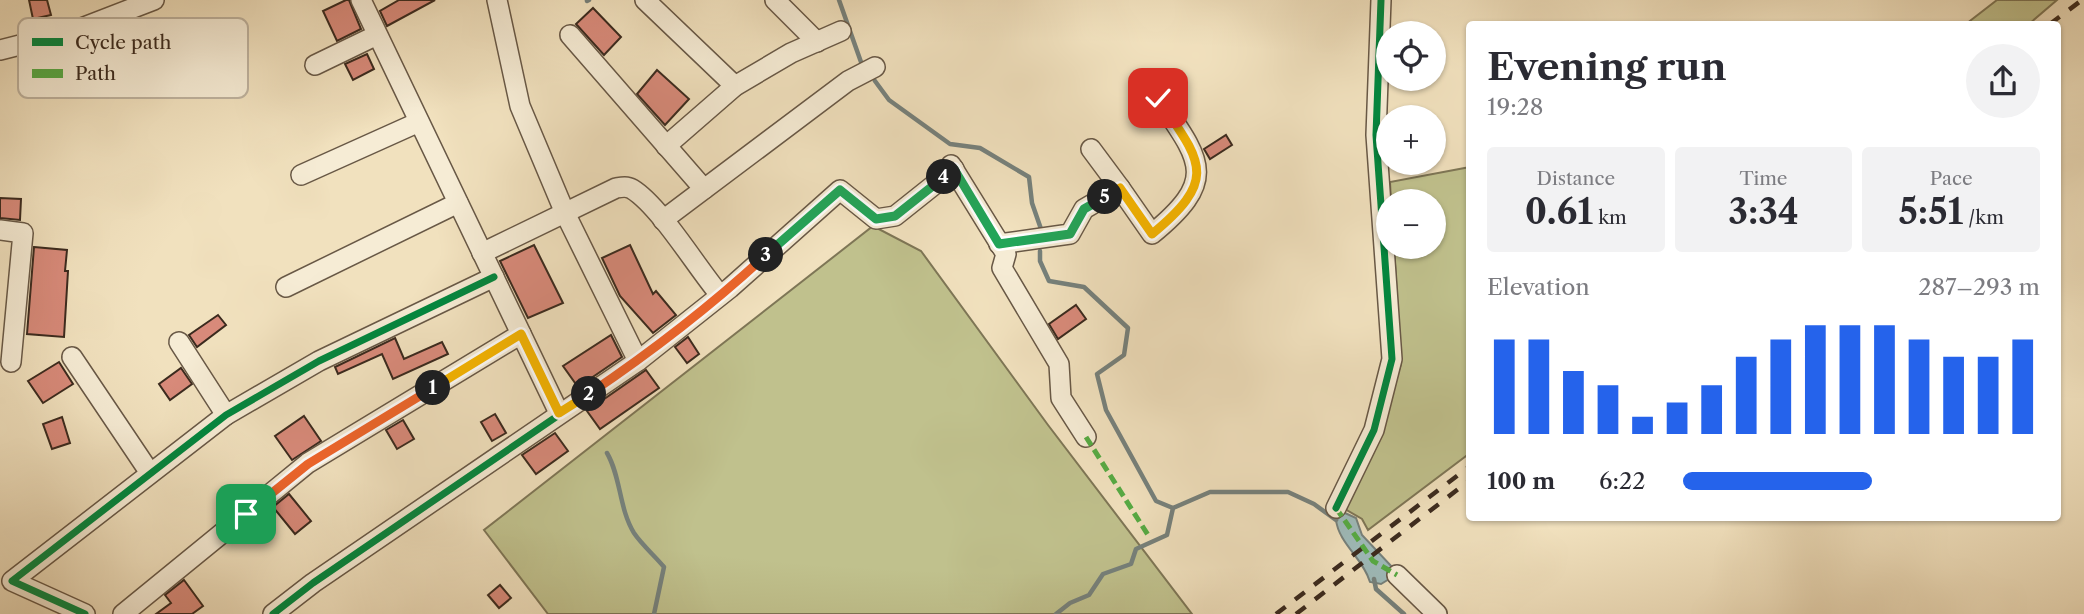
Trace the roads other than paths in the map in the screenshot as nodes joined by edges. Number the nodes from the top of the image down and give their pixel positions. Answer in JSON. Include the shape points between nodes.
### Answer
{"nodes":[{"id":1,"x":154,"y":0,"type":"edge"},
{"id":2,"x":360,"y":0,"type":"edge"},
{"id":3,"x":497,"y":0,"type":"edge"},
{"id":4,"x":645,"y":0,"type":"edge"},
{"id":5,"x":775,"y":0,"type":"edge"},
{"id":6,"x":1381,"y":0,"type":"edge"},
{"id":7,"x":107,"y":18,"type":"edge"},
{"id":8,"x":841,"y":31,"type":"dead end"},
{"id":9,"x":377,"y":35,"type":"junction"},
{"id":10,"x":570,"y":35,"type":"dead end"},
{"id":11,"x":817,"y":42,"type":"junction"},
{"id":12,"x":18,"y":45,"type":"edge"},
{"id":13,"x":0,"y":50,"type":"edge"},
{"id":14,"x":315,"y":65,"type":"dead end"},
{"id":15,"x":875,"y":67,"type":"dead end"},
{"id":16,"x":735,"y":86,"type":"junction"},
{"id":17,"x":1158,"y":98,"type":"dead end"},
{"id":18,"x":419,"y":122,"type":"junction"},
{"id":19,"x":666,"y":146,"type":"junction"},
{"id":20,"x":1091,"y":149,"type":"dead end"},
{"id":21,"x":301,"y":175,"type":"dead end"},
{"id":22,"x":1120,"y":188,"type":"junction"},
{"id":23,"x":704,"y":189,"type":"junction"},
{"id":24,"x":458,"y":203,"type":"junction"},
{"id":25,"x":565,"y":213,"type":"junction"},
{"id":26,"x":663,"y":220,"type":"junction"},
{"id":27,"x":0,"y":230,"type":"edge"},
{"id":28,"x":999,"y":244,"type":"junction"},
{"id":29,"x":482,"y":253,"type":"junction"},
{"id":30,"x":494,"y":277,"type":"junction"},
{"id":31,"x":286,"y":287,"type":"dead end"},
{"id":32,"x":720,"y":295,"type":"junction"},
{"id":33,"x":521,"y":334,"type":"junction"},
{"id":34,"x":179,"y":342,"type":"dead end"},
{"id":35,"x":72,"y":357,"type":"dead end"},
{"id":36,"x":638,"y":361,"type":"junction"},
{"id":37,"x":11,"y":362,"type":"dead end"},
{"id":38,"x":559,"y":413,"type":"junction"},
{"id":39,"x":226,"y":415,"type":"junction"},
{"id":40,"x":1086,"y":437,"type":"dead end"},
{"id":41,"x":150,"y":473,"type":"junction"},
{"id":42,"x":1336,"y":508,"type":"dead end"},
{"id":43,"x":1397,"y":575,"type":"dead end"},
{"id":44,"x":85,"y":614,"type":"edge"},
{"id":45,"x":123,"y":614,"type":"edge"},
{"id":46,"x":273,"y":614,"type":"edge"},
{"id":47,"x":1437,"y":614,"type":"edge"}],
"edges":[{"from":1,"to":7,"type":"street"},
{"from":2,"to":9,"type":"street"},
{"from":3,"to":25,"type":"street","via":[[520,106]]},
{"from":4,"to":16,"type":"street"},
{"from":5,"to":11,"type":"street"},
{"from":6,"to":42,"type":"street","via":[[1376,135],[1392,359],[1374,430]]},
{"from":8,"to":11,"type":"street"},
{"from":9,"to":14,"type":"street"},
{"from":9,"to":18,"type":"street"},
{"from":10,"to":19,"type":"street"},
{"from":11,"to":16,"type":"street"},
{"from":12,"to":13,"type":"street"},
{"from":15,"to":23,"type":"street","via":[[848,81]]},
{"from":16,"to":19,"type":"street"},
{"from":17,"to":22,"type":"street","via":[[1197,161],[1196,188],[1179,212],[1152,234]]},
{"from":18,"to":21,"type":"street"},
{"from":18,"to":24,"type":"street"},
{"from":19,"to":23,"type":"street"},
{"from":20,"to":22,"type":"street"},
{"from":22,"to":28,"type":"street","via":[[1084,209],[1070,234]]},
{"from":23,"to":26,"type":"street"},
{"from":24,"to":29,"type":"street"},
{"from":24,"to":31,"type":"street"},
{"from":25,"to":26,"type":"street","via":[[626,187]]},
{"from":25,"to":29,"type":"street"},
{"from":25,"to":36,"type":"street"},
{"from":26,"to":32,"type":"street"},
{"from":27,"to":37,"type":"street","via":[[23,233]]},
{"from":28,"to":32,"type":"street","via":[[953,167],[895,216],[876,219],[840,190]]},
{"from":28,"to":40,"type":"street","via":[[1006,254],[1002,268],[1059,364],[1061,398]]},
{"from":29,"to":30,"type":"street"},
{"from":30,"to":33,"type":"street"},
{"from":30,"to":39,"type":"street","via":[[318,361]]},
{"from":32,"to":36,"type":"street"},
{"from":33,"to":38,"type":"street"},
{"from":33,"to":45,"type":"street","via":[[308,464]]},
{"from":34,"to":39,"type":"street"},
{"from":35,"to":41,"type":"street"},
{"from":36,"to":38,"type":"street"},
{"from":38,"to":46,"type":"street"},
{"from":39,"to":41,"type":"street"},
{"from":41,"to":44,"type":"street","via":[[12,581]]},
{"from":43,"to":47,"type":"street"}]}
